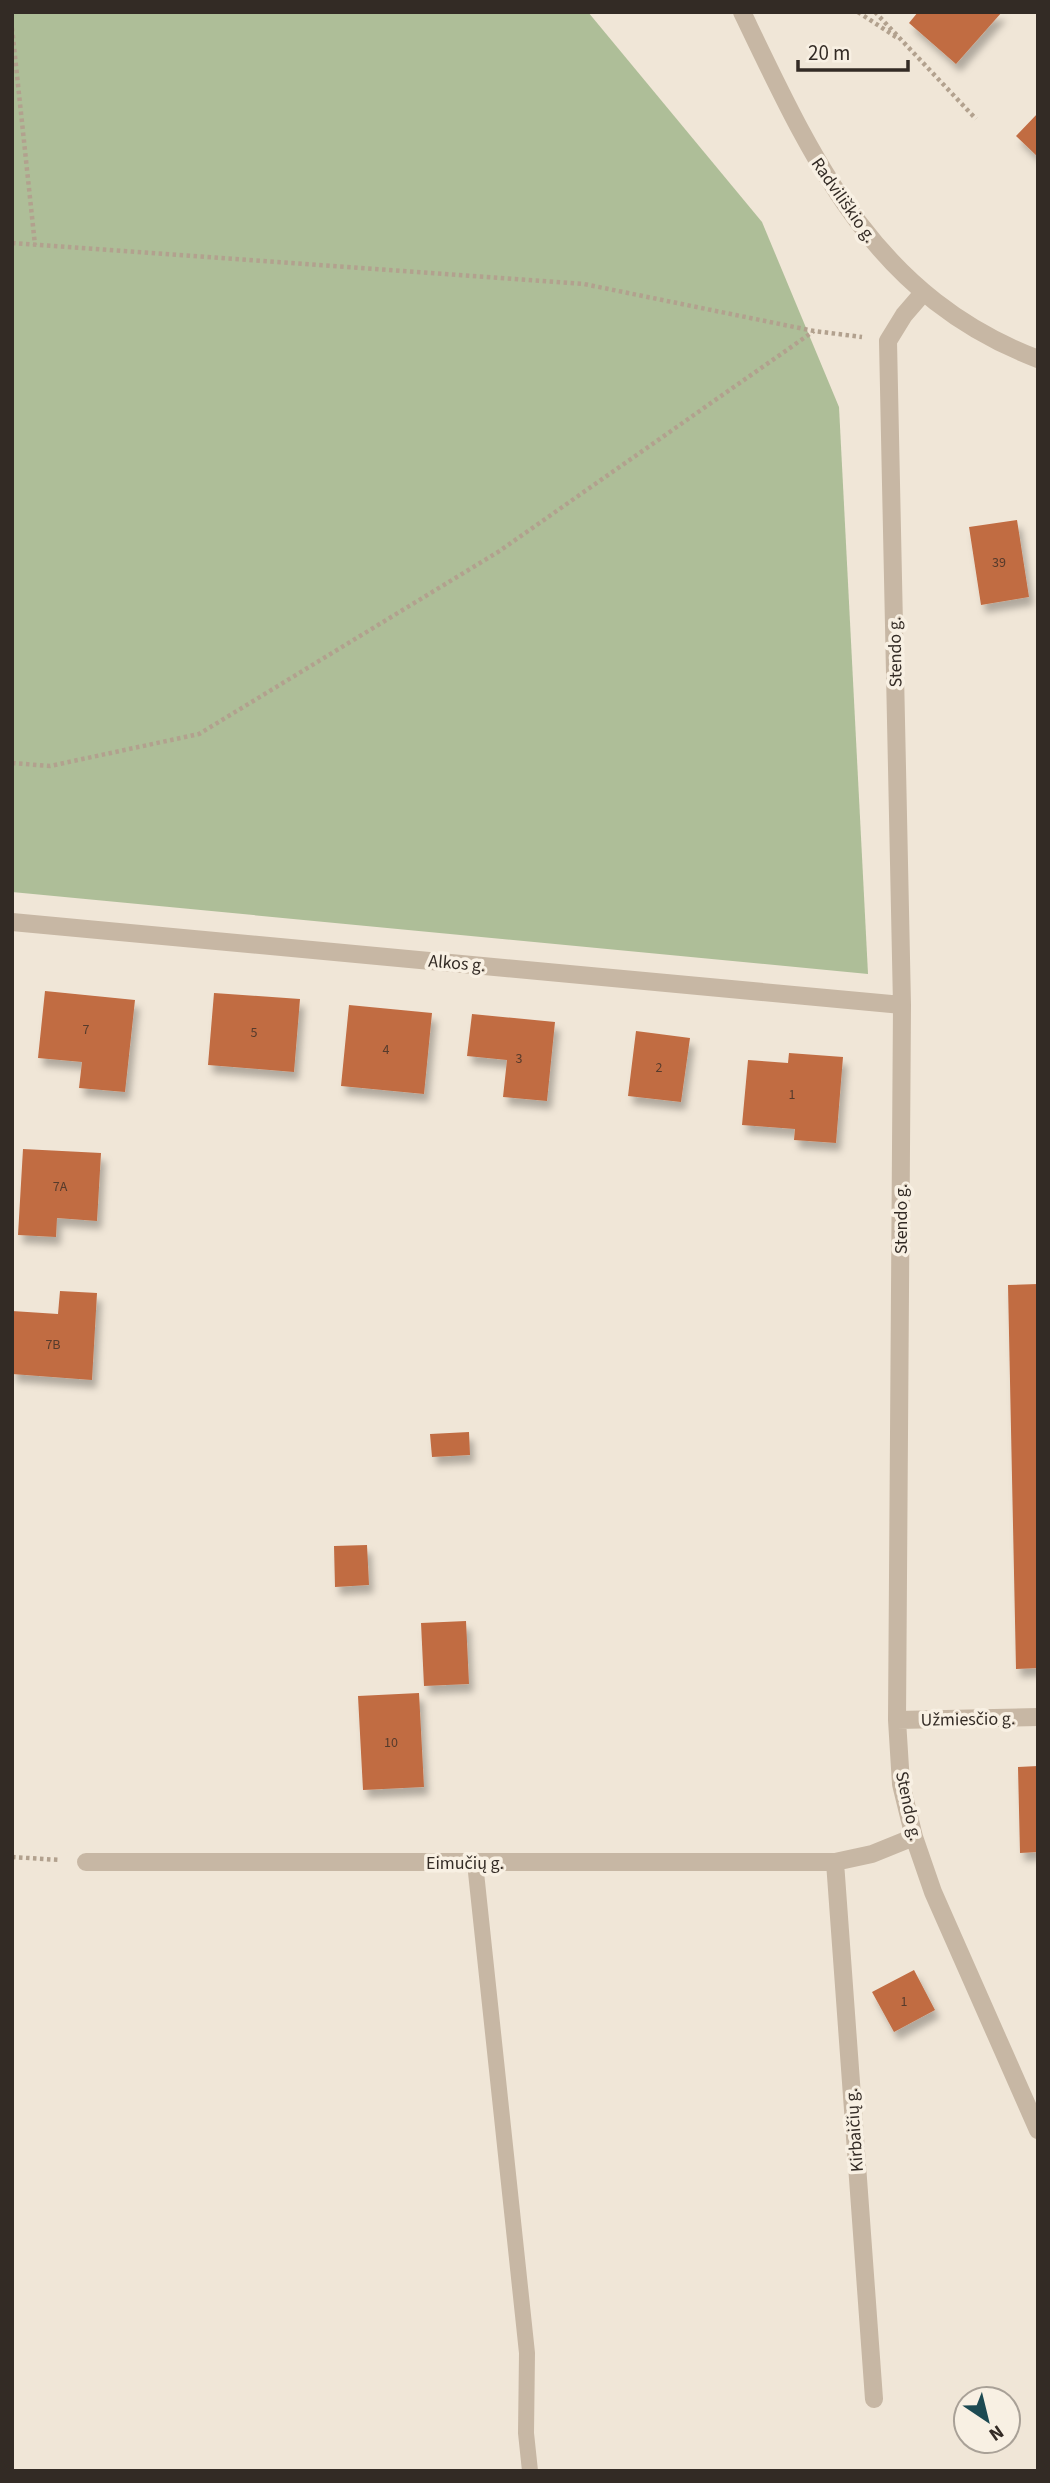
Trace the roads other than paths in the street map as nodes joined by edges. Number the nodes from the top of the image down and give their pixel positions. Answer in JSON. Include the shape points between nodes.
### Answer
{"nodes":[{"id":1,"x":742,"y":12,"type":"edge"},
{"id":2,"x":923,"y":293,"type":"junction"},
{"id":3,"x":1038,"y":359,"type":"edge"},
{"id":4,"x":12,"y":922,"type":"edge"},
{"id":5,"x":902,"y":1004,"type":"junction"},
{"id":6,"x":1038,"y":1717,"type":"edge"},
{"id":7,"x":897,"y":1720,"type":"junction"},
{"id":8,"x":914,"y":1837,"type":"junction"},
{"id":9,"x":86,"y":1862,"type":"road end"},
{"id":10,"x":835,"y":1862,"type":"junction"},
{"id":11,"x":475,"y":1863,"type":"junction"},
{"id":12,"x":1038,"y":2130,"type":"edge"},
{"id":13,"x":874,"y":2399,"type":"dead end"},
{"id":14,"x":530,"y":2471,"type":"edge"}],
"edges":[{"from":1,"to":2,"type":"street","name":"Radviliškio g.","via":[[808,148],[858,225]]},
{"from":2,"to":3,"type":"street","name":"Radviliškio g.","via":[[969,326]]},
{"from":2,"to":5,"type":"street","name":"Stendo g.","via":[[888,341]]},
{"from":4,"to":5,"type":"street","name":"Alkos g."},
{"from":5,"to":7,"type":"street","name":"Stendo g."},
{"from":6,"to":7,"type":"street","name":"Užmiesčio g."},
{"from":7,"to":8,"type":"street","name":"Stendo g.","via":[[901,1784]]},
{"from":8,"to":10,"type":"street","name":"Eimučių g.","via":[[872,1854]]},
{"from":8,"to":12,"type":"street","name":"Stendo g.","via":[[933,1892]]},
{"from":9,"to":11,"type":"street","name":"Eimučių g."},
{"from":10,"to":11,"type":"street","name":"Eimučių g."},
{"from":10,"to":13,"type":"street","name":"Kirbaičių g."},
{"from":11,"to":14,"type":"lane","via":[[527,2353]]}]}
